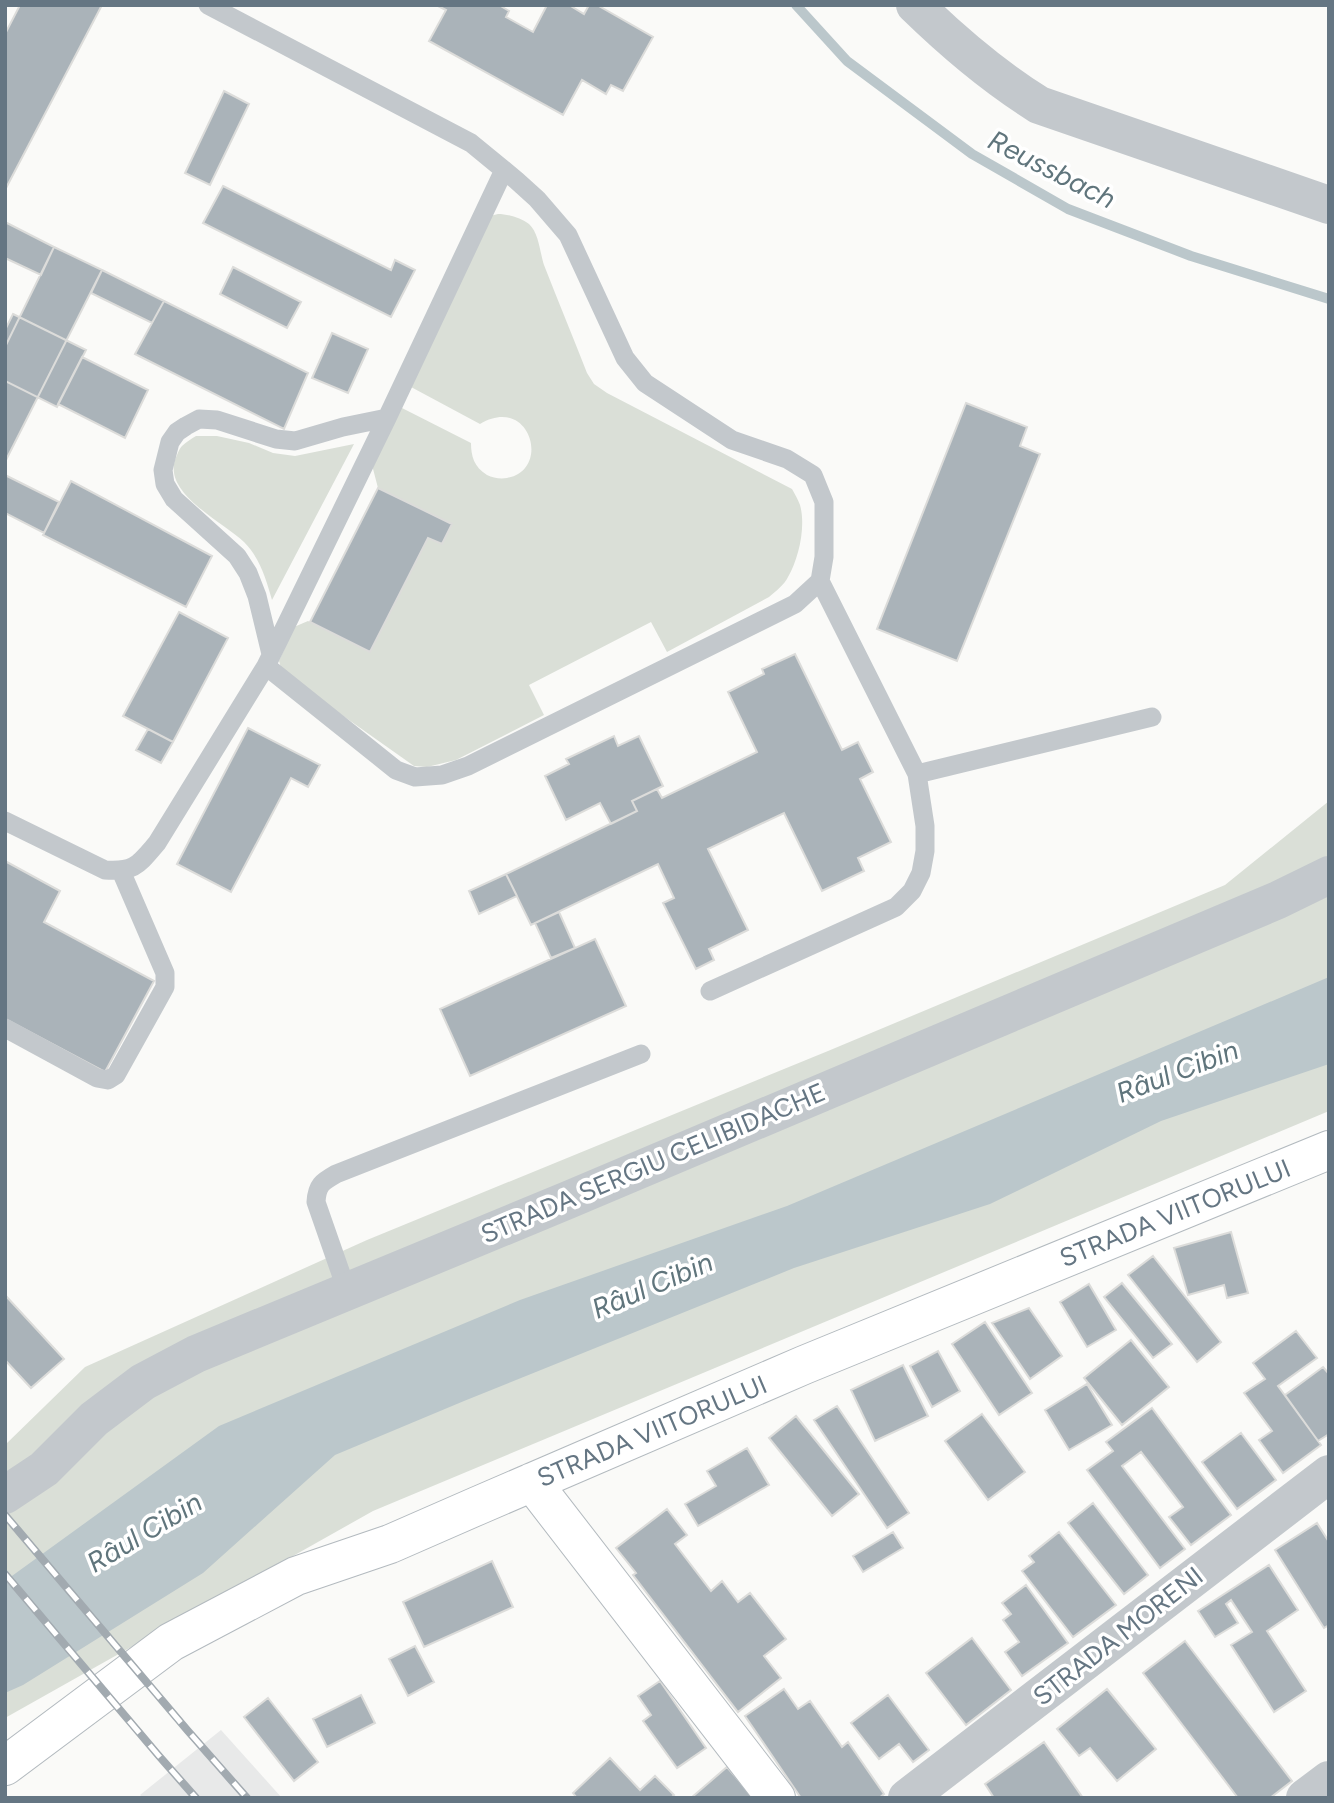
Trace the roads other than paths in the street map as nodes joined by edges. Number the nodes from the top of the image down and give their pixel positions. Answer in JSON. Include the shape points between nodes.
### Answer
{"nodes":[{"id":1,"x":208,"y":5,"type":"edge"},
{"id":2,"x":915,"y":5,"type":"edge"},
{"id":3,"x":504,"y":170,"type":"junction"},
{"id":4,"x":1329,"y":205,"type":"edge"},
{"id":5,"x":387,"y":418,"type":"junction"},
{"id":6,"x":820,"y":581,"type":"junction"},
{"id":7,"x":269,"y":660,"type":"junction"},
{"id":8,"x":1152,"y":717,"type":"dead end"},
{"id":9,"x":917,"y":774,"type":"junction"},
{"id":10,"x":5,"y":821,"type":"edge"},
{"id":11,"x":121,"y":871,"type":"junction"},
{"id":12,"x":1329,"y":875,"type":"edge"},
{"id":13,"x":710,"y":991,"type":"dead end"},
{"id":14,"x":5,"y":1028,"type":"edge"},
{"id":15,"x":641,"y":1054,"type":"dead end"},
{"id":16,"x":1329,"y":1150,"type":"edge"},
{"id":17,"x":347,"y":1291,"type":"junction"},
{"id":18,"x":1329,"y":1474,"type":"edge"},
{"id":19,"x":532,"y":1482,"type":"junction"},
{"id":20,"x":5,"y":1495,"type":"edge"},
{"id":21,"x":5,"y":1766,"type":"edge"},
{"id":22,"x":1329,"y":1780,"type":"edge"},
{"id":23,"x":776,"y":1798,"type":"edge"},
{"id":24,"x":907,"y":1798,"type":"edge"},
{"id":25,"x":1306,"y":1798,"type":"edge"}],
"edges":[{"from":1,"to":3,"type":"lane","via":[[471,143]]},
{"from":2,"to":4,"type":"street","via":[[991,71],[1040,105]]},
{"from":3,"to":5,"type":"lane"},
{"from":3,"to":6,"type":"lane","via":[[568,235],[625,358],[645,383],[732,440],[813,475],[824,502]]},
{"from":5,"to":7,"type":"lane"},
{"from":5,"to":7,"type":"lane","via":[[295,441],[199,419],[170,442],[163,470],[165,484],[174,499],[237,556],[248,573]]},
{"from":6,"to":7,"type":"lane","via":[[795,604],[442,775],[415,777],[397,771]]},
{"from":6,"to":9,"type":"lane"},
{"from":7,"to":11,"type":"lane","via":[[157,843],[136,866]]},
{"from":8,"to":9,"type":"lane"},
{"from":9,"to":13,"type":"lane","via":[[925,851],[912,891],[895,907]]},
{"from":10,"to":11,"type":"lane","via":[[104,870]]},
{"from":11,"to":14,"type":"lane","via":[[165,973],[165,987],[116,1075],[108,1080],[97,1077]]},
{"from":12,"to":17,"type":"street","name":"STRADA SERGIU CELIBIDACHE"},
{"from":15,"to":17,"type":"lane","via":[[323,1181],[316,1202]]},
{"from":16,"to":19,"type":"street","name":"STRADA VIITORULUI"},
{"from":17,"to":20,"type":"street","name":"STRADA SERGIU CELIBIDACHE","via":[[196,1354],[143,1382],[94,1419],[44,1469]]},
{"from":18,"to":24,"type":"street","name":"STRADA MORENI"},
{"from":19,"to":21,"type":"street","name":"STRADA VIITORULUI","via":[[390,1545],[296,1576],[171,1642]]},
{"from":19,"to":23,"type":"street"},
{"from":22,"to":25,"type":"street"}]}
